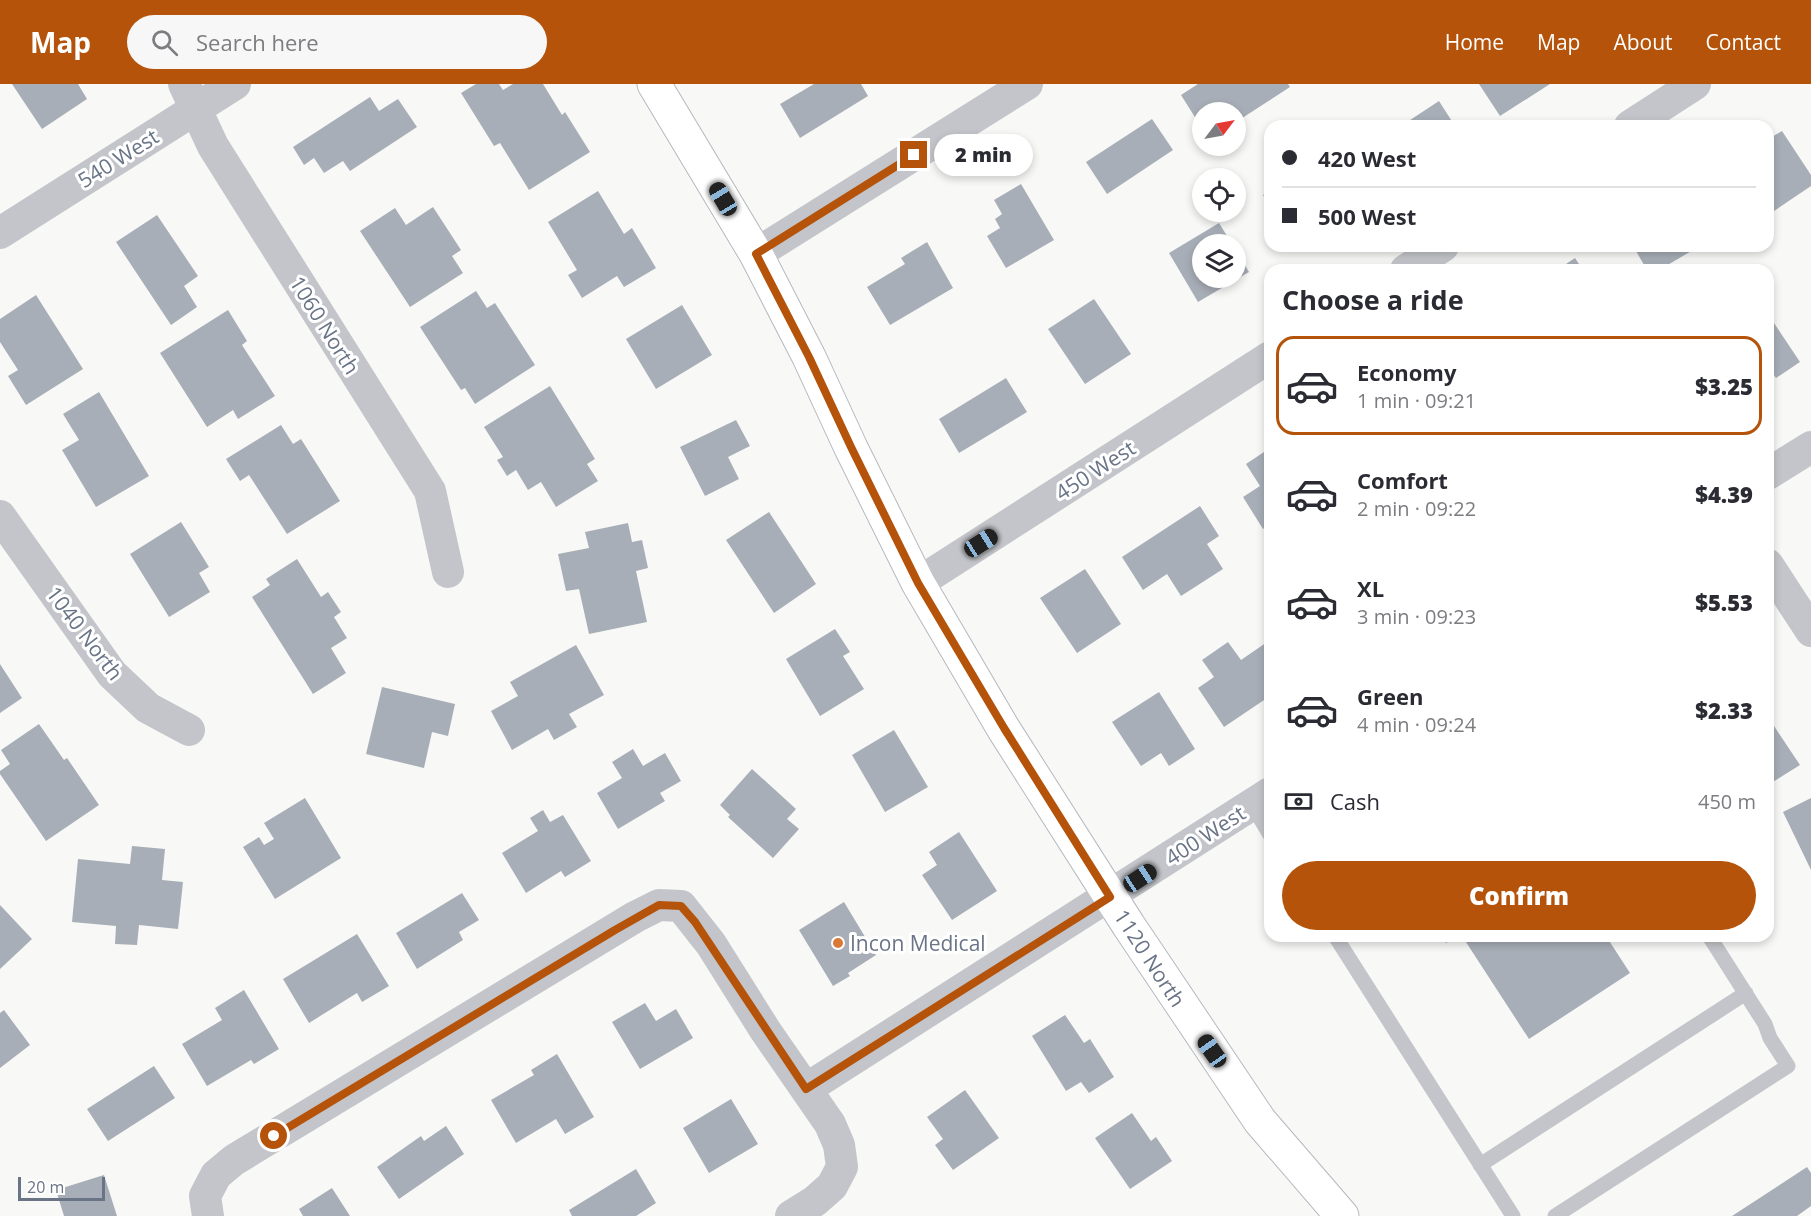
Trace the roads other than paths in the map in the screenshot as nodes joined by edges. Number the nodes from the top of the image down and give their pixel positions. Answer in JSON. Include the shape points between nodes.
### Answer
{"nodes":[{"id":1,"x":235,"y":84,"type":"edge"},
{"id":2,"x":654,"y":84,"type":"edge"},
{"id":3,"x":1027,"y":84,"type":"edge"},
{"id":4,"x":1695,"y":84,"type":"edge"},
{"id":5,"x":190,"y":96,"type":"edge"},
{"id":6,"x":1639,"y":120,"type":"edge"},
{"id":7,"x":0,"y":233,"type":"edge"},
{"id":8,"x":1434,"y":252,"type":"edge"},
{"id":9,"x":756,"y":254,"type":"junction"},
{"id":10,"x":1415,"y":264,"type":"edge"},
{"id":11,"x":1264,"y":361,"type":"edge"},
{"id":12,"x":1811,"y":447,"type":"edge"},
{"id":13,"x":1774,"y":470,"type":"edge"},
{"id":14,"x":0,"y":516,"type":"edge"},
{"id":15,"x":448,"y":572,"type":"dead end"},
{"id":16,"x":1774,"y":574,"type":"edge"},
{"id":17,"x":918,"y":583,"type":"junction"},
{"id":18,"x":1811,"y":631,"type":"edge"},
{"id":19,"x":189,"y":730,"type":"dead end"},
{"id":20,"x":1261,"y":800,"type":"edge"},
{"id":21,"x":1110,"y":897,"type":"junction"},
{"id":22,"x":1339,"y":942,"type":"edge"},
{"id":23,"x":1713,"y":942,"type":"edge"},
{"id":24,"x":1746,"y":993,"type":"junction"},
{"id":25,"x":806,"y":1089,"type":"junction"},
{"id":26,"x":1480,"y":1165,"type":"junction"},
{"id":27,"x":207,"y":1206,"type":"edge"},
{"id":28,"x":791,"y":1216,"type":"edge"},
{"id":29,"x":1342,"y":1216,"type":"edge"},
{"id":30,"x":1513,"y":1216,"type":"edge"},
{"id":31,"x":1555,"y":1216,"type":"edge"}],
"edges":[{"from":1,"to":5,"type":"street","name":"540 West"},
{"from":2,"to":9,"type":"street","name":"1120 North"},
{"from":3,"to":9,"type":"street"},
{"from":4,"to":6,"type":"street"},
{"from":5,"to":7,"type":"street","name":"540 West"},
{"from":5,"to":15,"type":"street","name":"1060 North","via":[[213,146],[430,491]]},
{"from":8,"to":10,"type":"street"},
{"from":9,"to":17,"type":"street","name":"1120 North"},
{"from":11,"to":17,"type":"street","name":"450 West"},
{"from":12,"to":13,"type":"street"},
{"from":14,"to":19,"type":"street","name":"1040 North","via":[[112,674],[148,708]]},
{"from":16,"to":18,"type":"street"},
{"from":17,"to":21,"type":"street","name":"1120 North"},
{"from":20,"to":21,"type":"street","name":"400 West"},
{"from":21,"to":25,"type":"street","name":"400 West"},
{"from":21,"to":29,"type":"street","name":"1120 North","via":[[1260,1121]]},
{"from":22,"to":26,"type":"lane"},
{"from":23,"to":24,"type":"lane"},
{"from":24,"to":26,"type":"lane"},
{"from":24,"to":31,"type":"lane","via":[[1788,1066]]},
{"from":25,"to":27,"type":"street","via":[[711,944],[681,906],[659,905],[234,1160],[216,1175]]},
{"from":25,"to":28,"type":"street","via":[[830,1124],[839,1145],[842,1167],[832,1186]]},
{"from":26,"to":30,"type":"lane"}]}
